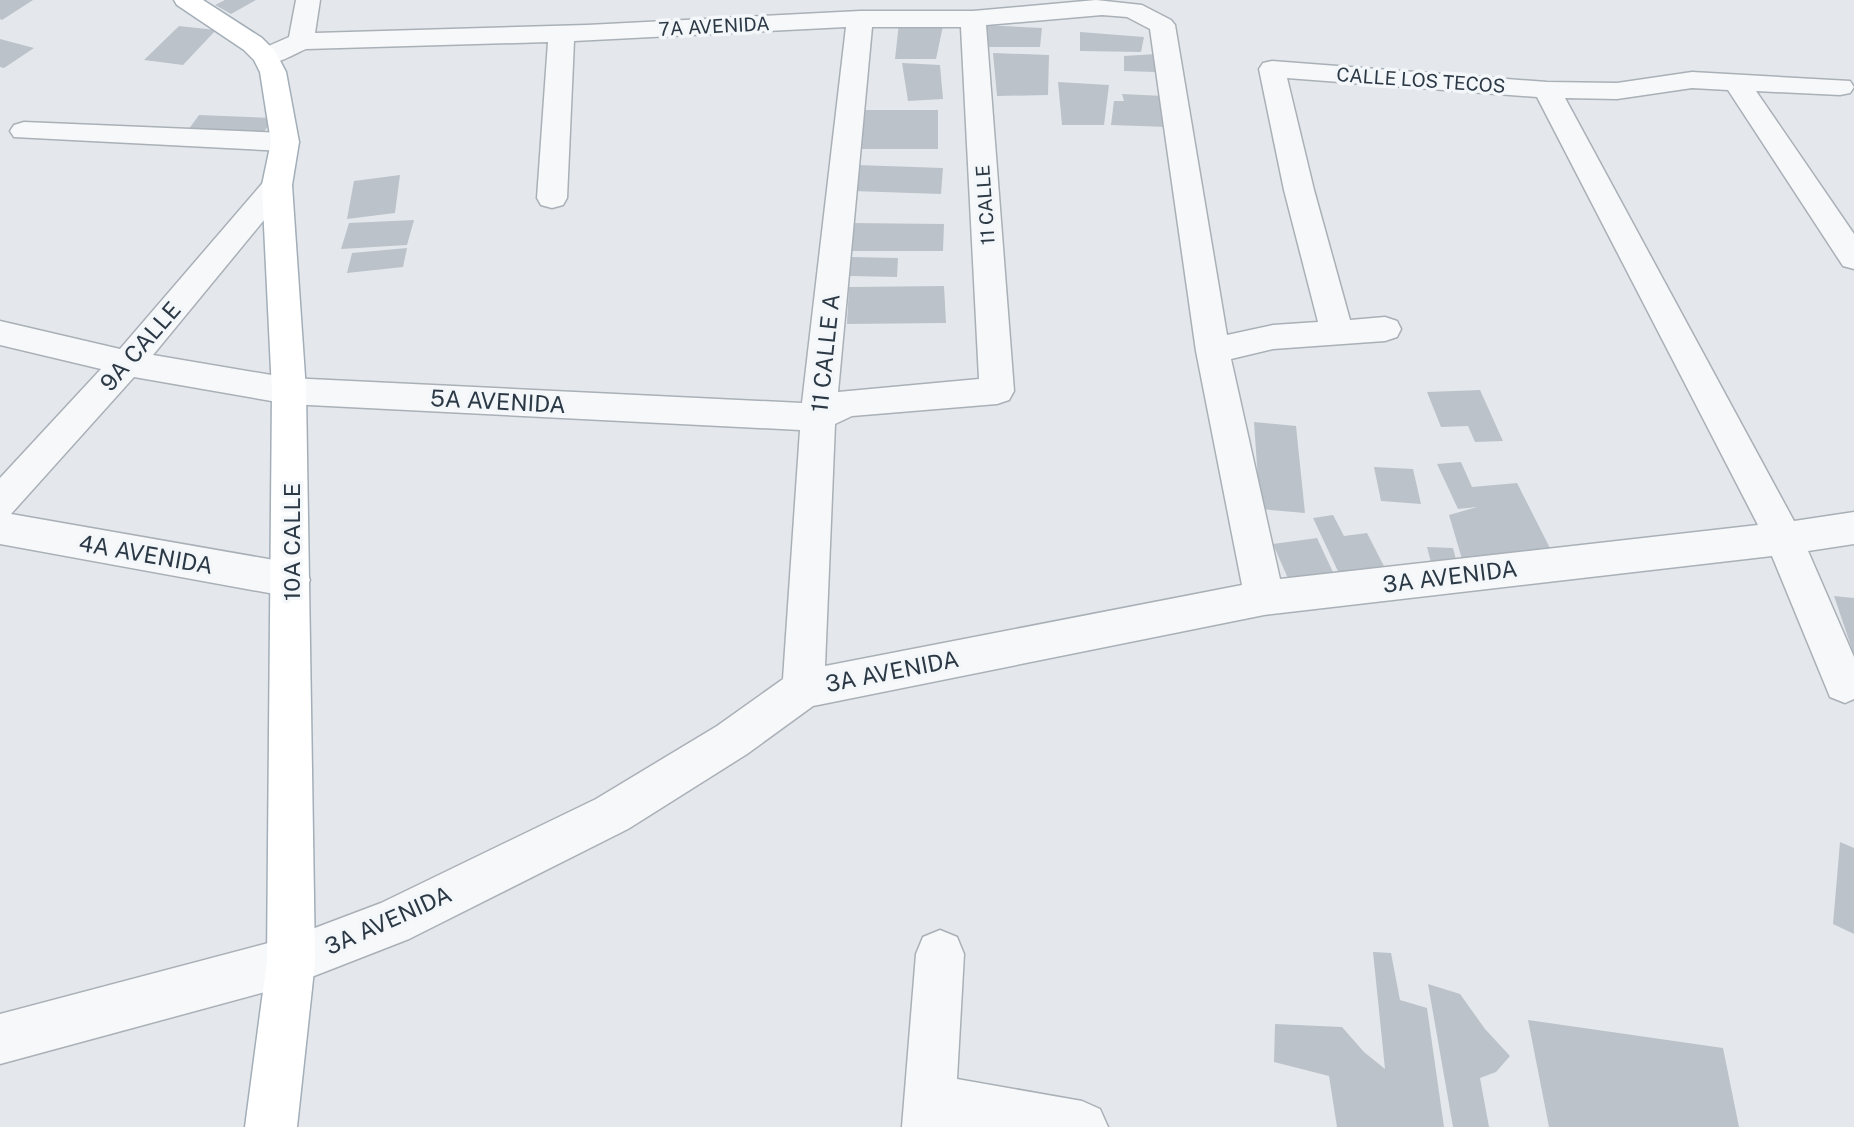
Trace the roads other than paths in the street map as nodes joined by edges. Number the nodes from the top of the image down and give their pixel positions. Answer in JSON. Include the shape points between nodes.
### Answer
{"nodes":[{"id":1,"x":186,"y":0,"type":"edge"},
{"id":2,"x":309,"y":0,"type":"edge"},
{"id":3,"x":860,"y":19,"type":"junction"},
{"id":4,"x":973,"y":19,"type":"junction"},
{"id":5,"x":562,"y":33,"type":"junction"},
{"id":6,"x":301,"y":41,"type":"junction"},
{"id":7,"x":265,"y":57,"type":"junction"},
{"id":8,"x":1736,"y":82,"type":"junction"},
{"id":9,"x":1840,"y":87,"type":"dead end"},
{"id":10,"x":1547,"y":90,"type":"junction"},
{"id":11,"x":24,"y":131,"type":"dead end"},
{"id":12,"x":285,"y":142,"type":"junction"},
{"id":13,"x":277,"y":185,"type":"junction"},
{"id":14,"x":552,"y":198,"type":"dead end"},
{"id":15,"x":1854,"y":258,"type":"edge"},
{"id":16,"x":1385,"y":329,"type":"dead end"},
{"id":17,"x":1337,"y":332,"type":"junction"},
{"id":18,"x":0,"y":333,"type":"edge"},
{"id":19,"x":1213,"y":351,"type":"junction"},
{"id":20,"x":127,"y":363,"type":"junction"},
{"id":21,"x":289,"y":391,"type":"junction"},
{"id":22,"x":997,"y":391,"type":"joint"},
{"id":23,"x":818,"y":417,"type":"junction"},
{"id":24,"x":0,"y":503,"type":"edge"},
{"id":25,"x":0,"y":528,"type":"edge"},
{"id":26,"x":1854,"y":528,"type":"edge"},
{"id":27,"x":1783,"y":537,"type":"junction"},
{"id":28,"x":291,"y":580,"type":"junction"},
{"id":29,"x":1264,"y":598,"type":"junction"},
{"id":30,"x":1844,"y":684,"type":"dead end"},
{"id":31,"x":803,"y":689,"type":"junction"},
{"id":32,"x":940,"y":954,"type":"dead end"},
{"id":33,"x":291,"y":961,"type":"junction"},
{"id":34,"x":0,"y":1039,"type":"edge"},
{"id":35,"x":929,"y":1114,"type":"edge"},
{"id":36,"x":271,"y":1127,"type":"edge"},
{"id":37,"x":1082,"y":1127,"type":"edge"}],
"edges":[{"from":1,"to":7,"type":"main road","via":[[253,44]]},
{"from":2,"to":6,"type":"street"},
{"from":3,"to":4,"type":"street","name":"7A AVENIDA"},
{"from":3,"to":5,"type":"street","name":"7A AVENIDA"},
{"from":3,"to":23,"type":"street","name":"11 CALLE A"},
{"from":4,"to":19,"type":"street","name":"7A AVENIDA","via":[[1102,6],[1133,10],[1161,25]]},
{"from":4,"to":22,"type":"street","name":"11 CALLE"},
{"from":5,"to":6,"type":"street","name":"7A AVENIDA"},
{"from":5,"to":14,"type":"street"},
{"from":6,"to":7,"type":"street","name":"7A AVENIDA"},
{"from":7,"to":12,"type":"main road","name":"10A CALLE"},
{"from":8,"to":9,"type":"street","name":"CALLE LOS TECOS"},
{"from":8,"to":10,"type":"street","name":"CALLE LOS TECOS","via":[[1677,81],[1618,91]]},
{"from":8,"to":15,"type":"street"},
{"from":10,"to":17,"type":"street","name":"CALLE LOS TECOS","via":[[1272,69]]},
{"from":10,"to":27,"type":"street"},
{"from":11,"to":12,"type":"street"},
{"from":12,"to":13,"type":"main road","name":"10A CALLE"},
{"from":13,"to":20,"type":"street","name":"9A CALLE"},
{"from":13,"to":21,"type":"main road","name":"10A CALLE"},
{"from":16,"to":17,"type":"street"},
{"from":17,"to":19,"type":"street","via":[[1273,337]]},
{"from":18,"to":20,"type":"street","name":"5A AVENIDA"},
{"from":19,"to":29,"type":"street"},
{"from":20,"to":21,"type":"street","name":"5A AVENIDA"},
{"from":20,"to":24,"type":"street","name":"9A CALLE"},
{"from":21,"to":23,"type":"street","name":"5A AVENIDA"},
{"from":21,"to":28,"type":"main road","name":"10A CALLE"},
{"from":22,"to":23,"type":"street","name":"5A AVENIDA","via":[[846,403]]},
{"from":23,"to":31,"type":"street","name":"11 CALLE A"},
{"from":25,"to":28,"type":"street","name":"4A AVENIDA"},
{"from":26,"to":27,"type":"street","name":"3A AVENIDA"},
{"from":27,"to":29,"type":"street","name":"3A AVENIDA"},
{"from":27,"to":30,"type":"street"},
{"from":28,"to":33,"type":"main road","name":"10A CALLE"},
{"from":29,"to":31,"type":"street","name":"3A AVENIDA"},
{"from":31,"to":33,"type":"street","name":"3A AVENIDA","via":[[733,740],[612,814],[392,922]]},
{"from":32,"to":35,"type":"street"},
{"from":33,"to":34,"type":"street","name":"3A AVENIDA"},
{"from":33,"to":36,"type":"main road","name":"10A CALLE"},
{"from":35,"to":37,"type":"street"}]}
